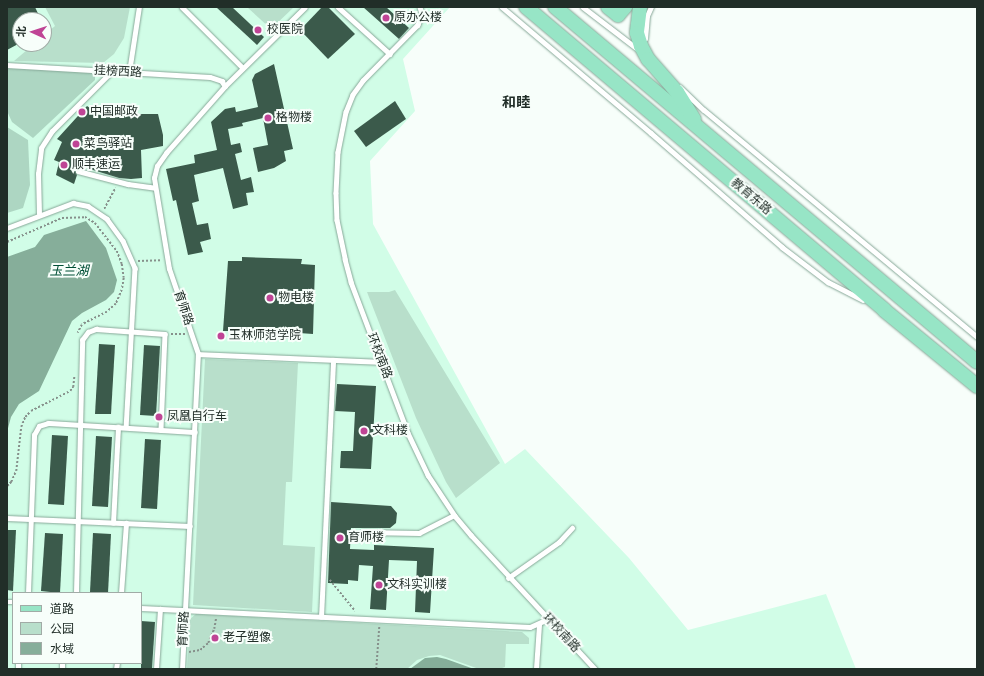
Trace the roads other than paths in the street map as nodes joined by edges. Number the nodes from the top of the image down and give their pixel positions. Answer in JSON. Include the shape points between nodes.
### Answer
{"nodes":[{"id":1,"x":139,"y":7,"type":"edge"},
{"id":2,"x":182,"y":7,"type":"edge"},
{"id":3,"x":305,"y":7,"type":"edge"},
{"id":4,"x":338,"y":7,"type":"edge"},
{"id":5,"x":420,"y":7,"type":"edge"},
{"id":6,"x":502,"y":7,"type":"edge"},
{"id":7,"x":526,"y":7,"type":"edge"},
{"id":8,"x":555,"y":7,"type":"edge"},
{"id":9,"x":583,"y":7,"type":"edge"},
{"id":10,"x":608,"y":7,"type":"edge"},
{"id":11,"x":625,"y":7,"type":"edge"},
{"id":12,"x":640,"y":7,"type":"edge"},
{"id":13,"x":651,"y":7,"type":"edge"},
{"id":14,"x":390,"y":54,"type":"junction"},
{"id":15,"x":646,"y":56,"type":"junction"},
{"id":16,"x":7,"y":65,"type":"edge"},
{"id":17,"x":658,"y":65,"type":"junction"},
{"id":18,"x":243,"y":68,"type":"junction"},
{"id":19,"x":112,"y":71,"type":"junction"},
{"id":20,"x":130,"y":72,"type":"junction"},
{"id":21,"x":225,"y":86,"type":"junction"},
{"id":22,"x":705,"y":134,"type":"junction"},
{"id":23,"x":78,"y":171,"type":"dead end"},
{"id":24,"x":155,"y":188,"type":"junction"},
{"id":25,"x":39,"y":214,"type":"junction"},
{"id":26,"x":7,"y":228,"type":"edge"},
{"id":27,"x":884,"y":310,"type":"junction"},
{"id":28,"x":131,"y":332,"type":"junction"},
{"id":29,"x":977,"y":337,"type":"edge"},
{"id":30,"x":198,"y":354,"type":"junction"},
{"id":31,"x":333,"y":360,"type":"junction"},
{"id":32,"x":381,"y":362,"type":"junction"},
{"id":33,"x":977,"y":362,"type":"edge"},
{"id":34,"x":977,"y":386,"type":"edge"},
{"id":35,"x":80,"y":424,"type":"junction"},
{"id":36,"x":118,"y":427,"type":"junction"},
{"id":37,"x":126,"y":427,"type":"junction"},
{"id":38,"x":161,"y":430,"type":"junction"},
{"id":39,"x":194,"y":432,"type":"junction"},
{"id":40,"x":454,"y":515,"type":"junction"},
{"id":41,"x":7,"y":518,"type":"edge"},
{"id":42,"x":31,"y":519,"type":"junction"},
{"id":43,"x":78,"y":521,"type":"junction"},
{"id":44,"x":113,"y":523,"type":"junction"},
{"id":45,"x":126,"y":524,"type":"junction"},
{"id":46,"x":190,"y":526,"type":"junction"},
{"id":47,"x":572,"y":528,"type":"dead end"},
{"id":48,"x":363,"y":532,"type":"dead end"},
{"id":49,"x":508,"y":578,"type":"junction"},
{"id":50,"x":28,"y":592,"type":"edge"},
{"id":51,"x":76,"y":592,"type":"edge"},
{"id":52,"x":121,"y":592,"type":"edge"},
{"id":53,"x":142,"y":608,"type":"edge"},
{"id":54,"x":160,"y":609,"type":"junction"},
{"id":55,"x":185,"y":610,"type":"junction"},
{"id":56,"x":321,"y":617,"type":"junction"},
{"id":57,"x":548,"y":619,"type":"junction"},
{"id":58,"x":539,"y":625,"type":"junction"},
{"id":59,"x":156,"y":669,"type":"edge"},
{"id":60,"x":182,"y":669,"type":"edge"},
{"id":61,"x":536,"y":669,"type":"edge"},
{"id":62,"x":595,"y":669,"type":"edge"}],
"edges":[{"from":1,"to":20,"type":"lane"},
{"from":2,"to":18,"type":"lane"},
{"from":3,"to":18,"type":"lane","name":"育师路"},
{"from":4,"to":14,"type":"lane"},
{"from":5,"to":14,"type":"lane","name":"环校南路","via":[[422,14],[418,25]]},
{"from":6,"to":27,"type":"lane","via":[[782,247],[828,282]]},
{"from":7,"to":27,"type":"main road","name":"教育东路"},
{"from":8,"to":22,"type":"main road","name":"教育东路"},
{"from":9,"to":15,"type":"lane"},
{"from":10,"to":11,"type":"main road","via":[[618,15]]},
{"from":12,"to":15,"type":"main road","via":[[638,33]]},
{"from":13,"to":17,"type":"lane","via":[[647,16],[646,49]]},
{"from":14,"to":32,"type":"lane","name":"环校南路","via":[[353,95],[346,112],[338,152],[336,179],[340,242],[351,282]]},
{"from":15,"to":17,"type":"lane"},
{"from":15,"to":22,"type":"main road","via":[[677,92]]},
{"from":16,"to":19,"type":"lane","name":"挂榜西路"},
{"from":17,"to":29,"type":"lane","via":[[704,110]]},
{"from":18,"to":21,"type":"lane","name":"育师路"},
{"from":19,"to":20,"type":"lane","name":"挂榜西路"},
{"from":19,"to":25,"type":"lane","via":[[52,131],[42,148],[38,174]]},
{"from":20,"to":21,"type":"lane","name":"挂榜西路","via":[[210,77],[222,81]]},
{"from":21,"to":24,"type":"lane","name":"育师路","via":[[162,160],[156,172]]},
{"from":22,"to":33,"type":"main road","name":"教育东路"},
{"from":23,"to":24,"type":"lane"},
{"from":24,"to":30,"type":"lane","name":"育师路","via":[[169,269]]},
{"from":25,"to":26,"type":"lane"},
{"from":25,"to":28,"type":"lane","via":[[73,203],[88,206],[107,219],[123,241],[135,268]]},
{"from":27,"to":34,"type":"main road","name":"教育东路"},
{"from":28,"to":35,"type":"lane","via":[[96,329],[88,332],[82,340]]},
{"from":28,"to":37,"type":"lane"},
{"from":28,"to":38,"type":"lane","via":[[165,334]]},
{"from":30,"to":31,"type":"lane"},
{"from":30,"to":39,"type":"lane","name":"育师路"},
{"from":31,"to":32,"type":"lane"},
{"from":31,"to":56,"type":"lane"},
{"from":32,"to":40,"type":"lane","name":"环校南路","via":[[428,475]]},
{"from":35,"to":36,"type":"lane"},
{"from":35,"to":42,"type":"lane","via":[[48,423],[40,426],[34,435]]},
{"from":35,"to":43,"type":"lane"},
{"from":36,"to":37,"type":"lane"},
{"from":36,"to":44,"type":"lane"},
{"from":37,"to":38,"type":"lane"},
{"from":38,"to":39,"type":"lane"},
{"from":39,"to":46,"type":"lane","name":"育师路"},
{"from":40,"to":48,"type":"lane","via":[[419,533]]},
{"from":40,"to":49,"type":"lane","name":"环校南路"},
{"from":41,"to":42,"type":"lane"},
{"from":42,"to":43,"type":"lane"},
{"from":42,"to":50,"type":"lane"},
{"from":43,"to":44,"type":"lane"},
{"from":43,"to":51,"type":"lane"},
{"from":44,"to":45,"type":"lane"},
{"from":45,"to":46,"type":"lane"},
{"from":45,"to":52,"type":"lane"},
{"from":46,"to":55,"type":"lane","name":"育师路"},
{"from":47,"to":49,"type":"lane","via":[[559,542]]},
{"from":49,"to":57,"type":"lane","name":"环校南路"},
{"from":53,"to":54,"type":"lane"},
{"from":54,"to":55,"type":"lane"},
{"from":54,"to":59,"type":"lane"},
{"from":55,"to":56,"type":"lane"},
{"from":55,"to":60,"type":"lane","name":"育师路"},
{"from":56,"to":58,"type":"lane","via":[[530,627]]},
{"from":57,"to":58,"type":"lane"},
{"from":57,"to":62,"type":"lane","name":"环校南路"},
{"from":58,"to":61,"type":"lane"}]}
